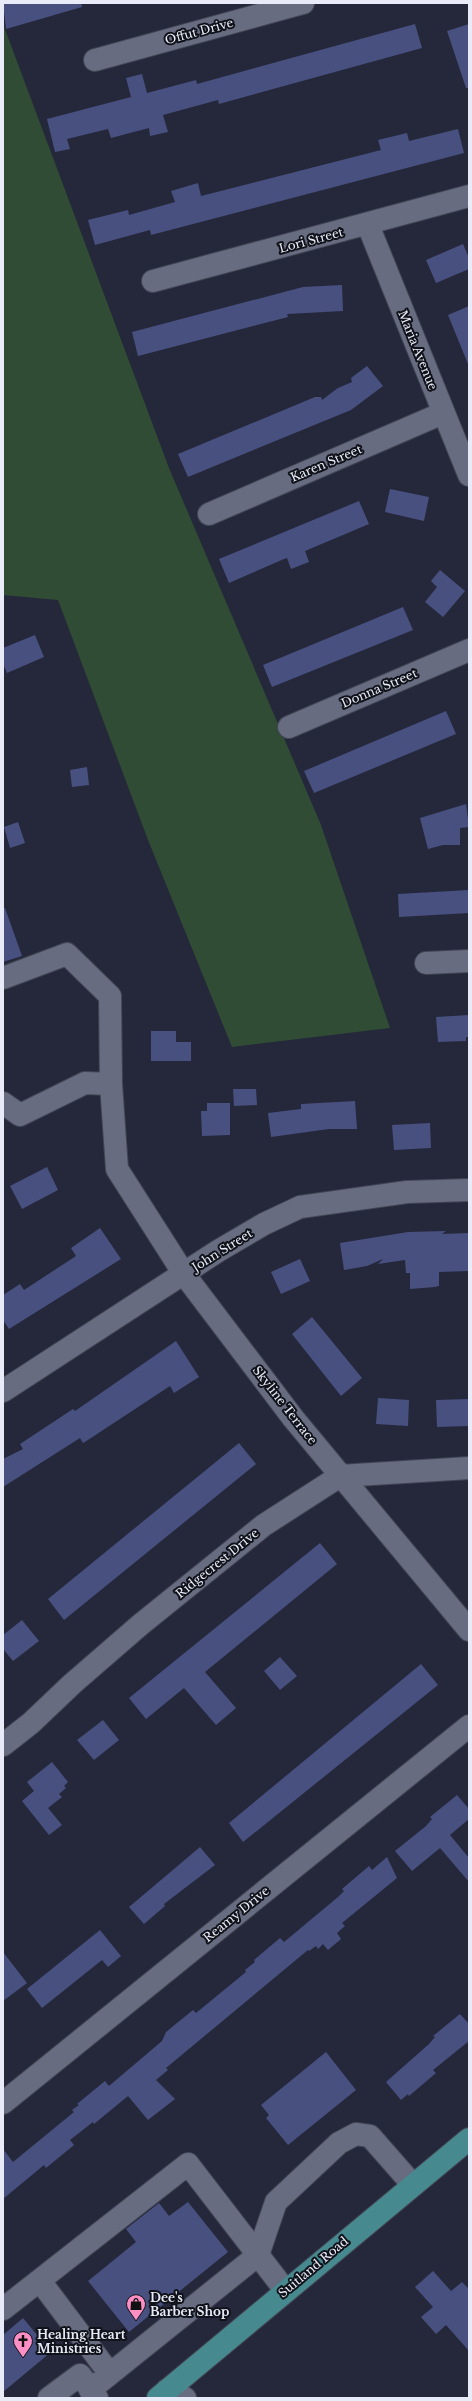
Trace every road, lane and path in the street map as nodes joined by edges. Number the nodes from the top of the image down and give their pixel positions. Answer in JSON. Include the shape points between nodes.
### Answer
{"nodes":[{"id":1,"x":303,"y":3,"type":"edge"},
{"id":2,"x":95,"y":60,"type":"dead end"},
{"id":3,"x":469,"y":196,"type":"edge"},
{"id":4,"x":368,"y":225,"type":"junction"},
{"id":5,"x":153,"y":281,"type":"dead end"},
{"id":6,"x":443,"y":413,"type":"junction"},
{"id":7,"x":469,"y":475,"type":"edge"},
{"id":8,"x":209,"y":514,"type":"dead end"},
{"id":9,"x":469,"y":650,"type":"edge"},
{"id":10,"x":289,"y":727,"type":"dead end"},
{"id":11,"x":469,"y":961,"type":"edge"},
{"id":12,"x":426,"y":963,"type":"dead end"},
{"id":13,"x":3,"y":978,"type":"edge"},
{"id":14,"x":111,"y":1084,"type":"junction"},
{"id":15,"x":3,"y":1103,"type":"edge"},
{"id":16,"x":469,"y":1190,"type":"edge"},
{"id":17,"x":184,"y":1274,"type":"junction"},
{"id":18,"x":3,"y":1391,"type":"edge"},
{"id":19,"x":469,"y":1468,"type":"edge"},
{"id":20,"x":340,"y":1476,"type":"junction"},
{"id":21,"x":469,"y":1630,"type":"edge"},
{"id":22,"x":469,"y":1726,"type":"edge"},
{"id":23,"x":3,"y":1745,"type":"edge"},
{"id":24,"x":3,"y":2103,"type":"edge"},
{"id":25,"x":469,"y":2139,"type":"edge"},
{"id":26,"x":413,"y":2185,"type":"junction"},
{"id":27,"x":258,"y":2255,"type":"junction"},
{"id":28,"x":40,"y":2280,"type":"junction"},
{"id":29,"x":285,"y":2290,"type":"junction"},
{"id":30,"x":3,"y":2309,"type":"edge"},
{"id":31,"x":110,"y":2374,"type":"junction"},
{"id":32,"x":94,"y":2394,"type":"edge"},
{"id":33,"x":170,"y":2396,"type":"edge"},
{"id":34,"x":49,"y":2398,"type":"edge"}],
"edges":[{"from":1,"to":2,"type":"street","name":"Offut Drive"},
{"from":3,"to":4,"type":"street","name":"Lori Street"},
{"from":4,"to":5,"type":"street","name":"Lori Street"},
{"from":4,"to":6,"type":"street","name":"Maria Avenue"},
{"from":6,"to":7,"type":"street","name":"Maria Avenue"},
{"from":6,"to":8,"type":"street","name":"Karen Street"},
{"from":9,"to":10,"type":"street","name":"Donna Street"},
{"from":11,"to":12,"type":"street"},
{"from":13,"to":14,"type":"street","via":[[67,954],[110,996]]},
{"from":14,"to":15,"type":"street","via":[[85,1083],[20,1115]]},
{"from":14,"to":17,"type":"street","name":"Skyline Terrace","via":[[117,1169]]},
{"from":16,"to":17,"type":"street","name":"John Street","via":[[407,1192],[300,1207],[264,1224]]},
{"from":17,"to":18,"type":"street","name":"John Street"},
{"from":17,"to":20,"type":"street","name":"Skyline Terrace","via":[[292,1418]]},
{"from":19,"to":20,"type":"street","name":"Ridgecrest Drive"},
{"from":20,"to":21,"type":"street","name":"Skyline Terrace"},
{"from":20,"to":23,"type":"street","name":"Ridgecrest Drive","via":[[264,1525],[140,1625]]},
{"from":22,"to":24,"type":"street","name":"Reamy Drive"},
{"from":25,"to":26,"type":"main road","name":"Suitland Road"},
{"from":26,"to":27,"type":"street","via":[[370,2136],[356,2134],[339,2143],[276,2202]]},
{"from":26,"to":29,"type":"main road","name":"Suitland Road"},
{"from":27,"to":28,"type":"street","via":[[188,2164]]},
{"from":27,"to":29,"type":"street"},
{"from":27,"to":31,"type":"street"},
{"from":28,"to":30,"type":"street"},
{"from":28,"to":31,"type":"street"},
{"from":29,"to":33,"type":"main road","name":"Suitland Road"},
{"from":31,"to":32,"type":"street"},
{"from":32,"to":34,"type":"street","via":[[80,2375]]}]}
